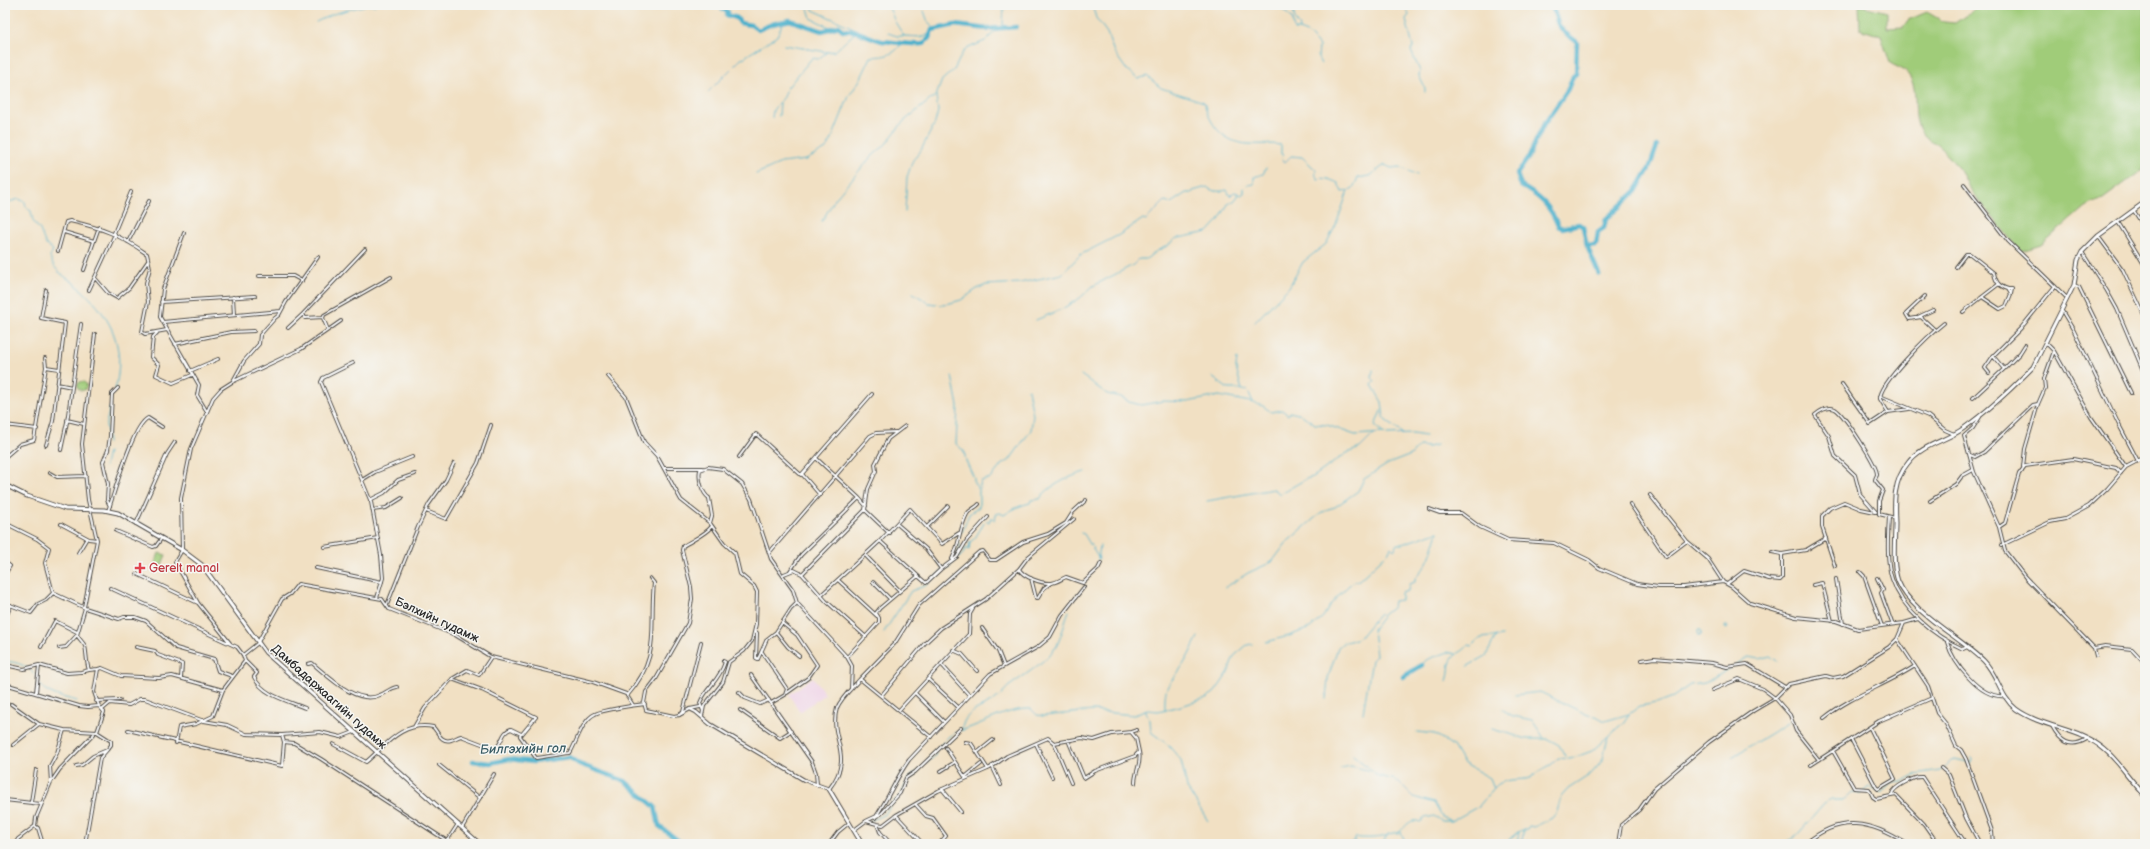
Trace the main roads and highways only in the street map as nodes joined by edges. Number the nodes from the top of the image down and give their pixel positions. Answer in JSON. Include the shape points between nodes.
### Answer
{"nodes":[{"id":1,"x":2145,"y":202,"type":"edge"},
{"id":2,"x":5,"y":485,"type":"edge"},
{"id":3,"x":829,"y":789,"type":"road end"},
{"id":4,"x":2145,"y":794,"type":"edge"},
{"id":5,"x":480,"y":844,"type":"edge"},
{"id":6,"x":862,"y":844,"type":"edge"}],
"edges":[{"from":1,"to":4,"type":"main road","via":[[2098,236],[2082,252],[2078,260],[2074,285],[2033,367],[1980,416],[1955,434],[1924,449],[1907,463],[1896,484],[1895,518],[1896,569],[1898,580],[1909,600],[1988,666],[2005,696],[2016,708],[2026,715],[2087,739],[2104,749]]},
{"from":2,"to":5,"type":"main road","name":"Дамбадаржаагийн гудамж","via":[[27,496],[65,509],[118,513],[182,550],[209,573],[266,653]]},
{"from":3,"to":6,"type":"main road"}]}
